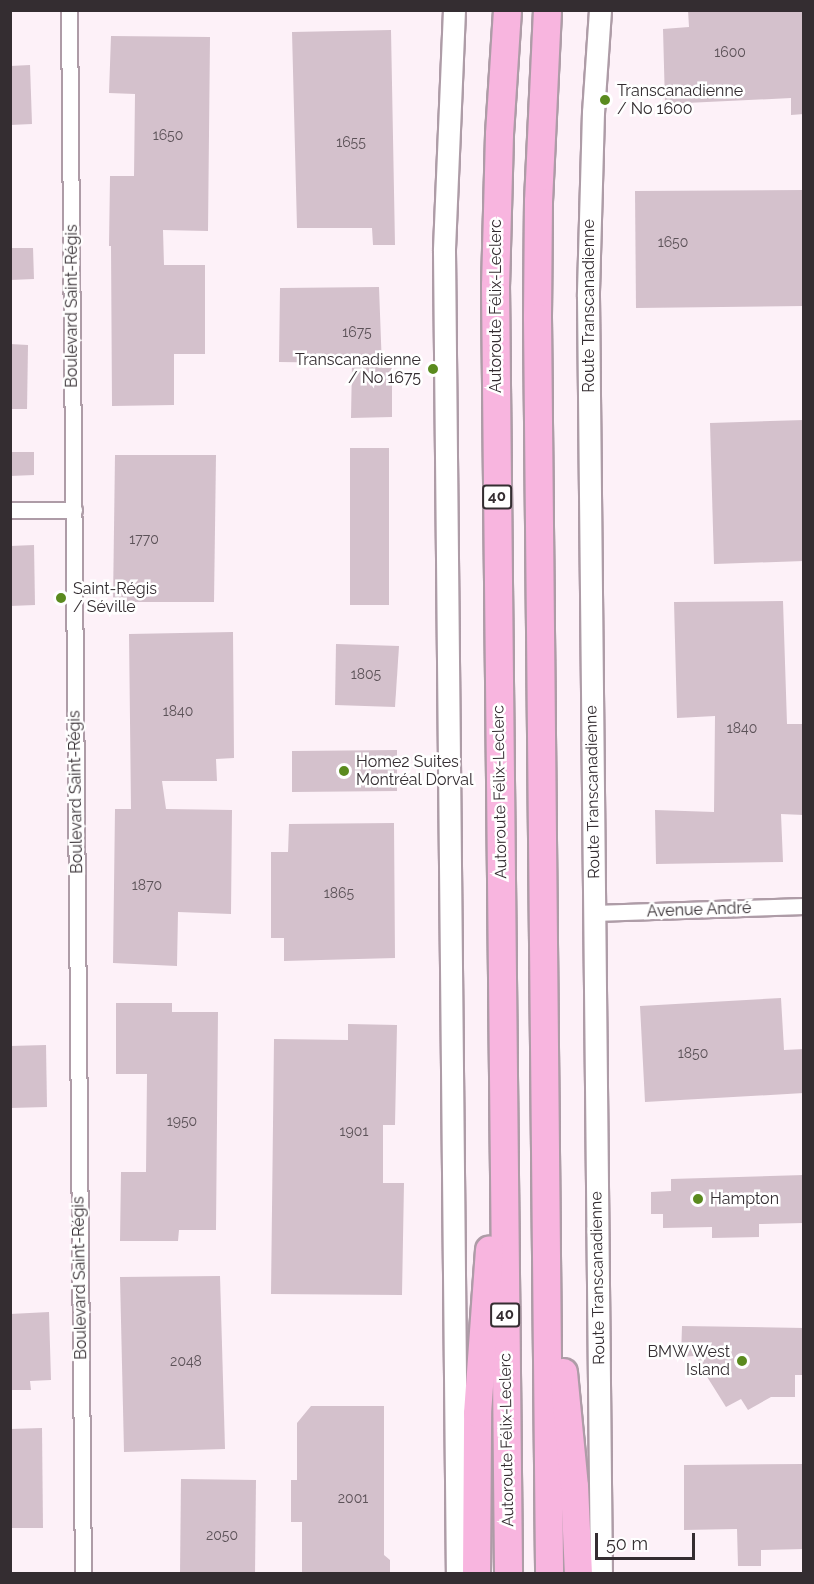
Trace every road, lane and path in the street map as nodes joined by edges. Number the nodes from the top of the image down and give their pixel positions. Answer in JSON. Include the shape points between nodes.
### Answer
{"nodes":[{"id":1,"x":69,"y":10,"type":"edge"},
{"id":2,"x":454,"y":10,"type":"edge"},
{"id":3,"x":507,"y":10,"type":"edge"},
{"id":4,"x":547,"y":10,"type":"edge"},
{"id":5,"x":600,"y":10,"type":"edge"},
{"id":6,"x":10,"y":510,"type":"edge"},
{"id":7,"x":74,"y":510,"type":"junction"},
{"id":8,"x":804,"y":906,"type":"edge"},
{"id":9,"x":594,"y":913,"type":"junction"},
{"id":10,"x":503,"y":1056,"type":"junction"},
{"id":11,"x":545,"y":1177,"type":"junction"},
{"id":12,"x":83,"y":1574,"type":"edge"},
{"id":13,"x":457,"y":1574,"type":"edge"},
{"id":14,"x":476,"y":1574,"type":"edge"},
{"id":15,"x":508,"y":1574,"type":"edge"},
{"id":16,"x":549,"y":1574,"type":"edge"},
{"id":17,"x":578,"y":1574,"type":"edge"},
{"id":18,"x":601,"y":1574,"type":"edge"}],
"edges":[{"from":1,"to":7,"type":"street","name":"Boulevard Saint-Régis"},
{"from":2,"to":13,"type":"main road","via":[[444,251]]},
{"from":3,"to":10,"type":"highway","name":"Autoroute Félix-Leclerc","number":"40","via":[[495,285]]},
{"from":4,"to":11,"type":"highway","via":[[537,307]]},
{"from":5,"to":9,"type":"main road","name":"Route Transcanadienne","via":[[588,296]]},
{"from":6,"to":7,"type":"street"},
{"from":7,"to":12,"type":"street","name":"Boulevard Saint-Régis"},
{"from":8,"to":9,"type":"street","name":"Avenue André"},
{"from":9,"to":18,"type":"main road","name":"Route Transcanadienne"},
{"from":10,"to":14,"type":"highway","via":[[477,1413]]},
{"from":10,"to":15,"type":"highway","name":"Autoroute Félix-Leclerc","number":"40"},
{"from":11,"to":16,"type":"highway"},
{"from":11,"to":17,"type":"highway","via":[[574,1486]]}]}
